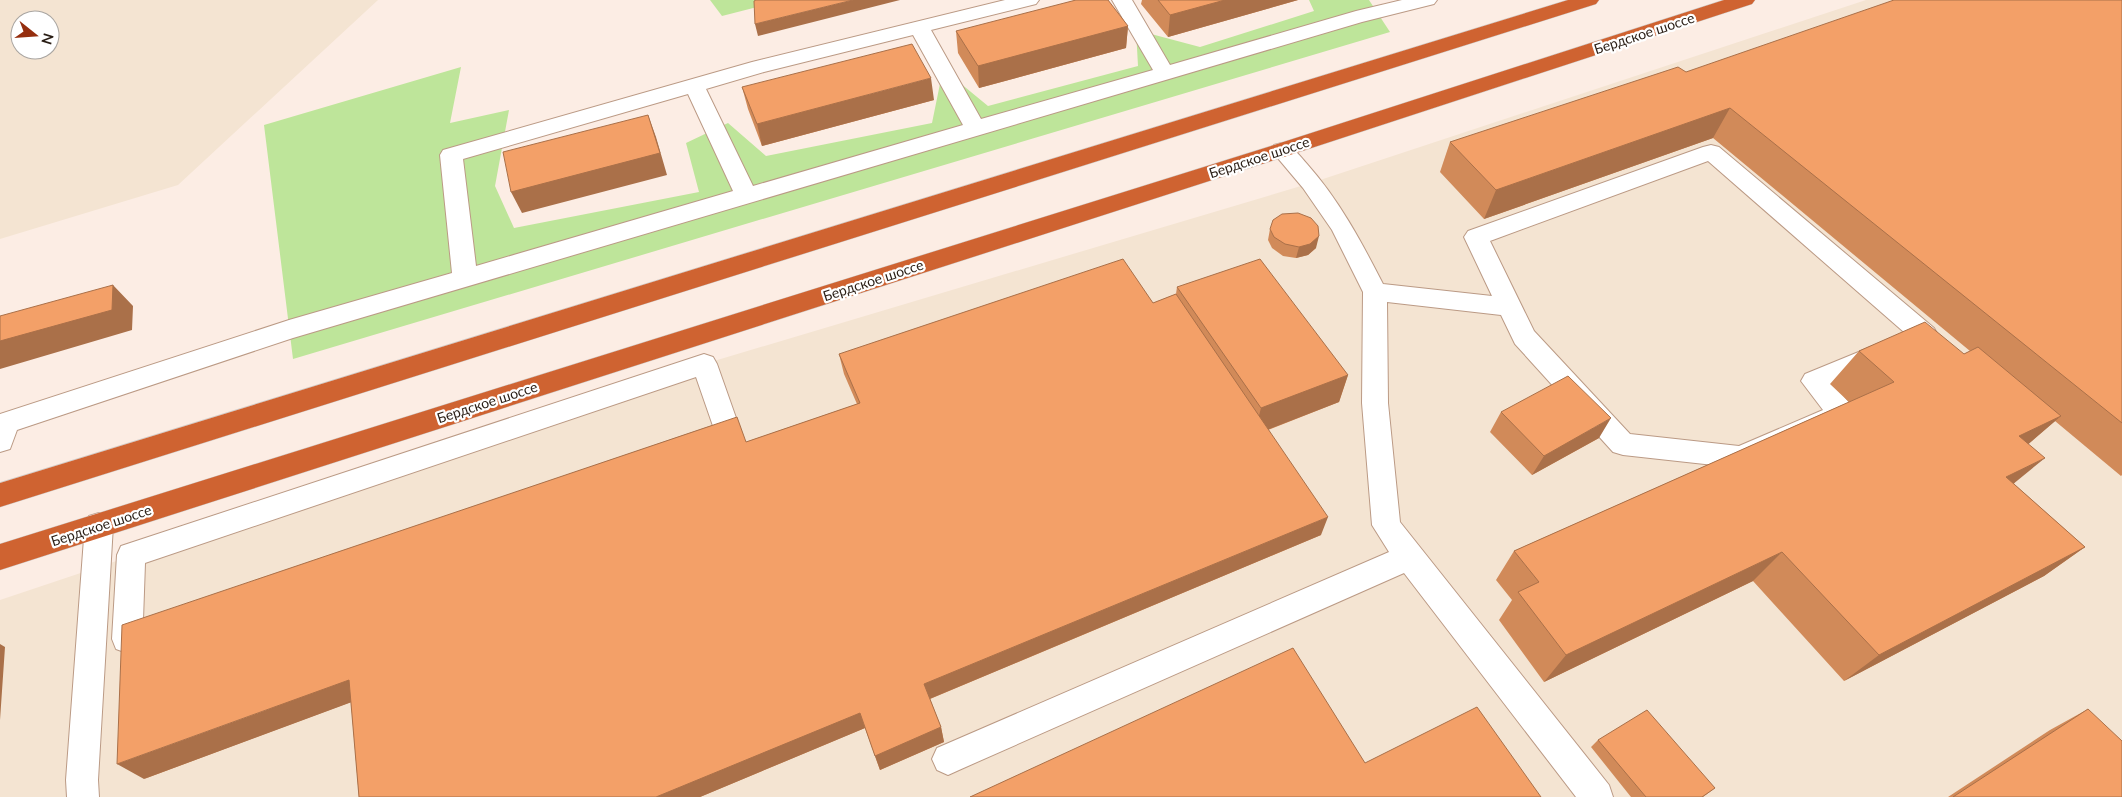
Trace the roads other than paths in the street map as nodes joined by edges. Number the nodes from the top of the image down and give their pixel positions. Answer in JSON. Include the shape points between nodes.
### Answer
{"nodes":[{"id":1,"x":1029,"y":0,"type":"edge"},
{"id":2,"x":1122,"y":0,"type":"edge"},
{"id":3,"x":1427,"y":0,"type":"edge"},
{"id":4,"x":1589,"y":0,"type":"edge"},
{"id":5,"x":1745,"y":0,"type":"edge"},
{"id":6,"x":1349,"y":9,"type":"edge"},
{"id":7,"x":919,"y":27,"type":"junction"},
{"id":8,"x":1166,"y":73,"type":"junction"},
{"id":9,"x":694,"y":85,"type":"junction"},
{"id":10,"x":976,"y":128,"type":"junction"},
{"id":11,"x":1282,"y":150,"type":"junction"},
{"id":12,"x":747,"y":196,"type":"junction"},
{"id":13,"x":465,"y":278,"type":"junction"},
{"id":14,"x":1375,"y":292,"type":"junction"},
{"id":15,"x":1509,"y":307,"type":"junction"},
{"id":16,"x":623,"y":359,"type":"junction"},
{"id":17,"x":633,"y":388,"type":"junction"},
{"id":18,"x":0,"y":441,"type":"edge"},
{"id":19,"x":0,"y":496,"type":"edge"},
{"id":20,"x":99,"y":525,"type":"junction"},
{"id":21,"x":0,"y":556,"type":"edge"},
{"id":22,"x":1409,"y":557,"type":"junction"},
{"id":23,"x":129,"y":593,"type":"junction"},
{"id":24,"x":94,"y":606,"type":"junction"},
{"id":25,"x":948,"y":759,"type":"dead end"},
{"id":26,"x":83,"y":797,"type":"edge"},
{"id":27,"x":1597,"y":797,"type":"edge"}],
"edges":[{"from":1,"to":7,"type":"lane"},
{"from":2,"to":8,"type":"lane"},
{"from":3,"to":6,"type":"lane"},
{"from":4,"to":19,"type":"highway"},
{"from":5,"to":11,"type":"highway","name":"Бердское шоссе"},
{"from":6,"to":8,"type":"lane"},
{"from":7,"to":9,"type":"lane"},
{"from":7,"to":10,"type":"lane"},
{"from":8,"to":10,"type":"lane"},
{"from":9,"to":12,"type":"lane"},
{"from":9,"to":13,"type":"lane","via":[[451,155]]},
{"from":10,"to":12,"type":"lane"},
{"from":11,"to":14,"type":"lane","via":[[1342,227]]},
{"from":11,"to":16,"type":"highway","name":"Бердское шоссе"},
{"from":12,"to":13,"type":"lane"},
{"from":13,"to":18,"type":"lane","via":[[289,330],[6,422]]},
{"from":14,"to":15,"type":"lane"},
{"from":14,"to":22,"type":"lane","via":[[1375,402],[1386,525]]},
{"from":15,"to":15,"type":"lane","via":[[1524,337],[1623,444],[1741,457],[1842,413],[1814,381],[1925,335],[1711,152],[1476,237]]},
{"from":16,"to":17,"type":"lane"},
{"from":16,"to":20,"type":"highway","name":"Бердское шоссе"},
{"from":17,"to":23,"type":"lane","via":[[131,555]]},
{"from":17,"to":23,"type":"lane","via":[[704,364],[728,432],[127,639]]},
{"from":20,"to":21,"type":"highway","name":"Бердское шоссе"},
{"from":20,"to":24,"type":"lane"},
{"from":22,"to":25,"type":"lane"},
{"from":22,"to":27,"type":"lane"},
{"from":23,"to":24,"type":"lane"},
{"from":24,"to":26,"type":"lane"}]}
